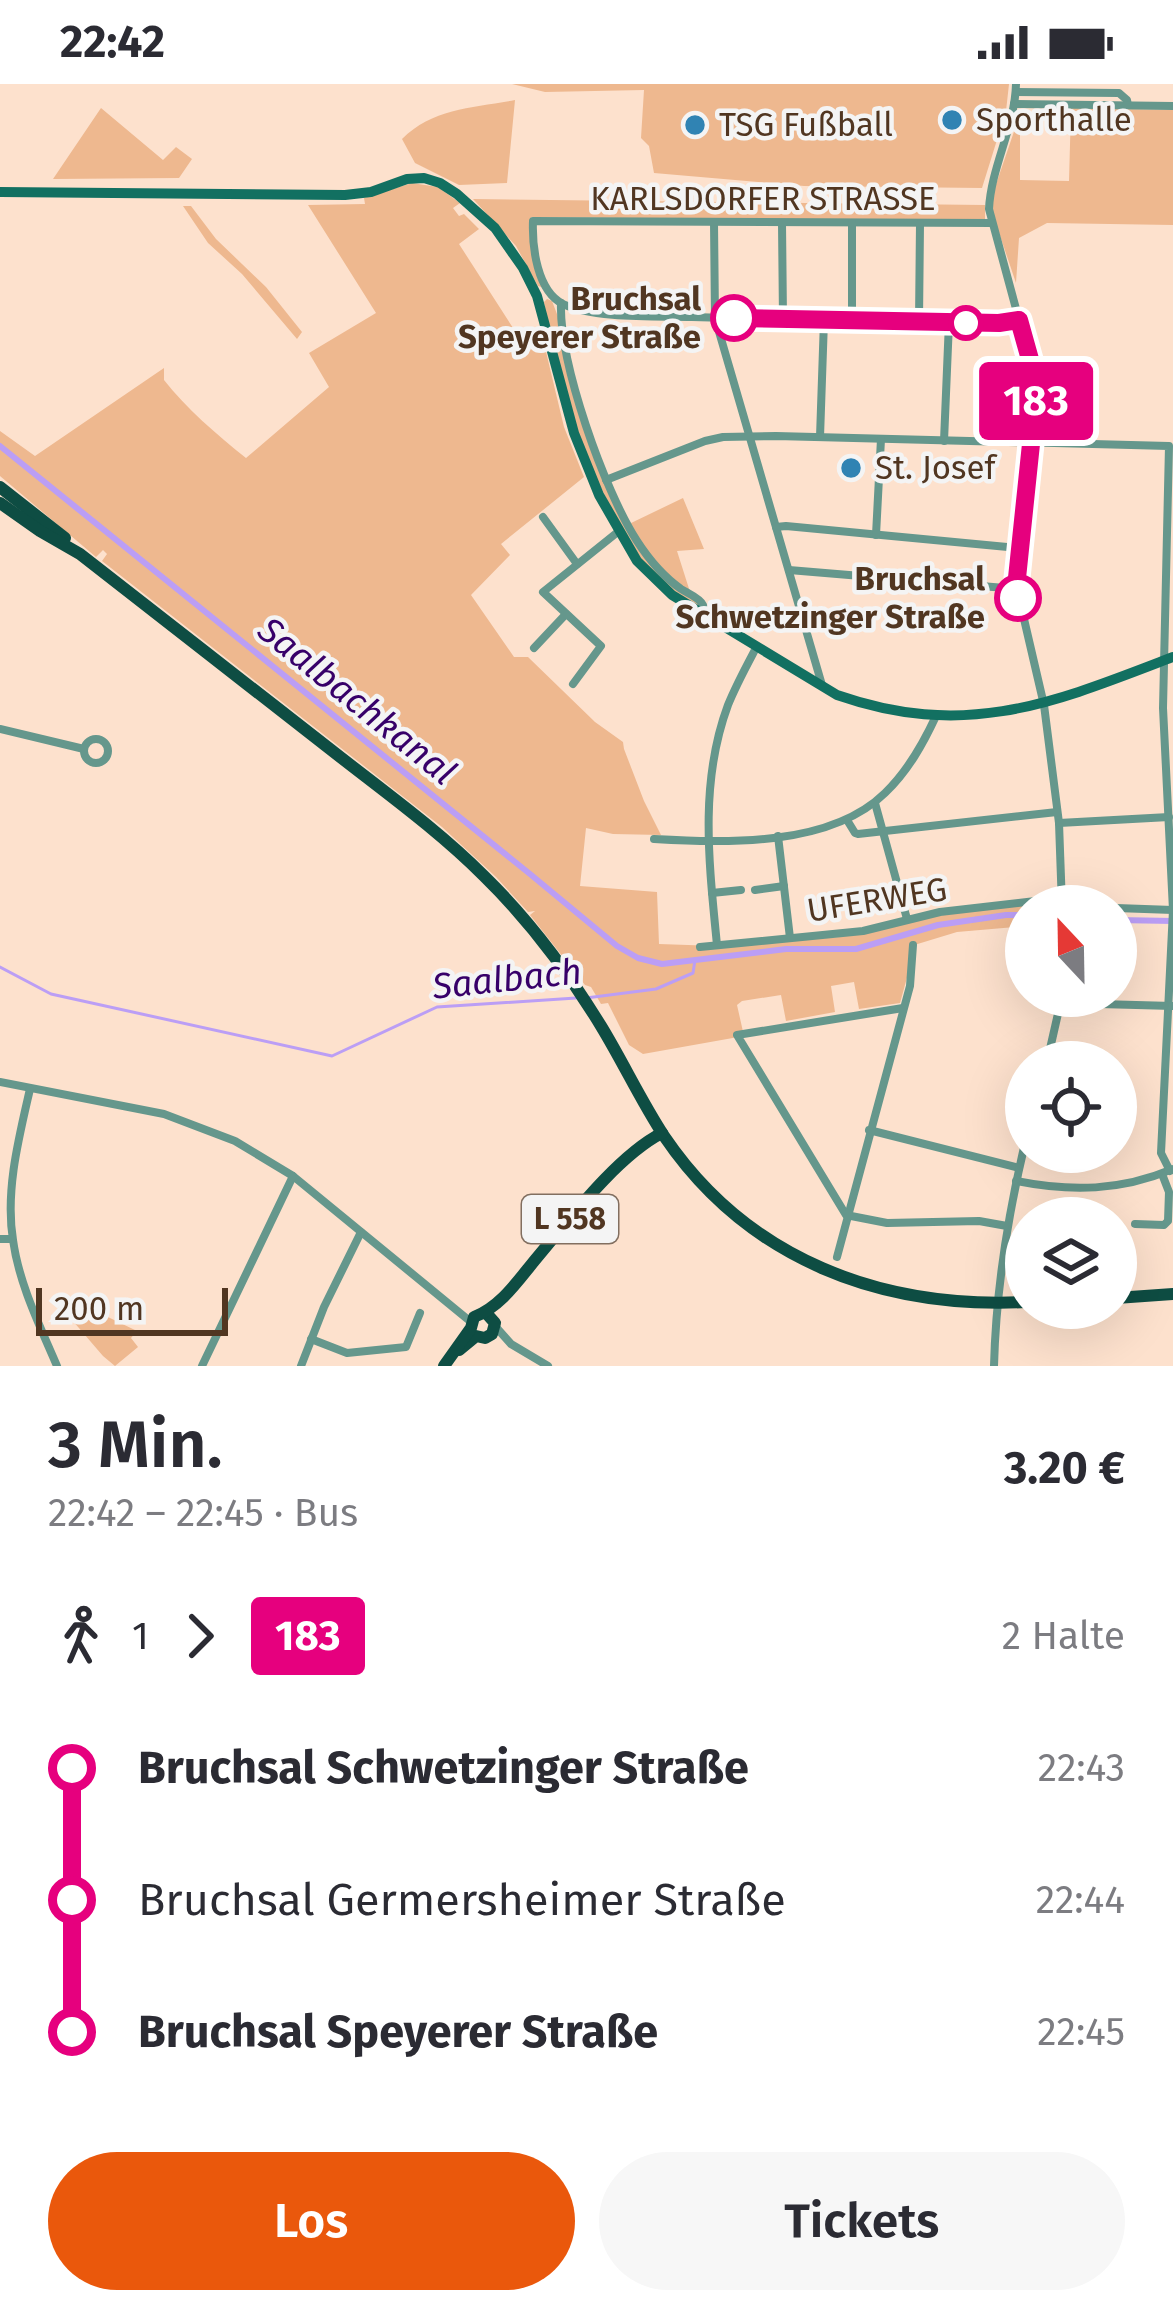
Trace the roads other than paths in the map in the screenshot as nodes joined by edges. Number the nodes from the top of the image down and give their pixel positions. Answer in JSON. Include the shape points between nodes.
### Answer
{"nodes":[{"id":1,"x":1016,"y":88,"type":"edge"},
{"id":2,"x":1014,"y":104,"type":"junction"},
{"id":3,"x":1128,"y":105,"type":"junction"},
{"id":4,"x":1173,"y":106,"type":"edge"},
{"id":5,"x":0,"y":192,"type":"edge"},
{"id":6,"x":714,"y":222,"type":"junction"},
{"id":7,"x":782,"y":223,"type":"junction"},
{"id":8,"x":852,"y":223,"type":"junction"},
{"id":9,"x":992,"y":223,"type":"junction"},
{"id":10,"x":920,"y":224,"type":"junction"},
{"id":11,"x":543,"y":294,"type":"junction"},
{"id":12,"x":561,"y":303,"type":"junction"},
{"id":13,"x":715,"y":318,"type":"junction"},
{"id":14,"x":783,"y":319,"type":"junction"},
{"id":15,"x":824,"y":320,"type":"junction"},
{"id":16,"x":1019,"y":320,"type":"junction"},
{"id":17,"x":852,"y":321,"type":"junction"},
{"id":18,"x":919,"y":321,"type":"junction"},
{"id":19,"x":949,"y":322,"type":"junction"},
{"id":20,"x":749,"y":436,"type":"junction"},
{"id":21,"x":820,"y":437,"type":"junction"},
{"id":22,"x":881,"y":439,"type":"junction"},
{"id":23,"x":944,"y":441,"type":"junction"},
{"id":24,"x":1033,"y":444,"type":"junction"},
{"id":25,"x":606,"y":480,"type":"junction"},
{"id":26,"x":0,"y":487,"type":"edge"},
{"id":27,"x":0,"y":503,"type":"edge"},
{"id":28,"x":543,"y":517,"type":"dead end"},
{"id":29,"x":776,"y":527,"type":"junction"},
{"id":30,"x":619,"y":531,"type":"junction"},
{"id":31,"x":876,"y":535,"type":"junction"},
{"id":32,"x":1020,"y":548,"type":"junction"},
{"id":33,"x":80,"y":554,"type":"junction"},
{"id":34,"x":577,"y":564,"type":"junction"},
{"id":35,"x":789,"y":570,"type":"junction"},
{"id":36,"x":1016,"y":590,"type":"junction"},
{"id":37,"x":566,"y":614,"type":"junction"},
{"id":38,"x":702,"y":614,"type":"junction"},
{"id":39,"x":757,"y":646,"type":"junction"},
{"id":40,"x":534,"y":648,"type":"dead end"},
{"id":41,"x":1170,"y":658,"type":"edge"},
{"id":42,"x":574,"y":683,"type":"dead end"},
{"id":43,"x":823,"y":688,"type":"junction"},
{"id":44,"x":1044,"y":705,"type":"junction"},
{"id":45,"x":936,"y":716,"type":"junction"},
{"id":46,"x":0,"y":729,"type":"edge"},
{"id":47,"x":84,"y":748,"type":"dead end"},
{"id":48,"x":874,"y":802,"type":"junction"},
{"id":49,"x":1057,"y":812,"type":"junction"},
{"id":50,"x":1169,"y":817,"type":"junction"},
{"id":51,"x":848,"y":820,"type":"junction"},
{"id":52,"x":1058,"y":824,"type":"junction"},
{"id":53,"x":884,"y":831,"type":"junction"},
{"id":54,"x":778,"y":836,"type":"junction"},
{"id":55,"x":654,"y":839,"type":"dead end"},
{"id":56,"x":707,"y":842,"type":"junction"},
{"id":57,"x":1060,"y":885,"type":"edge"},
{"id":58,"x":784,"y":886,"type":"junction"},
{"id":59,"x":741,"y":890,"type":"dead end"},
{"id":60,"x":755,"y":890,"type":"dead end"},
{"id":61,"x":712,"y":893,"type":"junction"},
{"id":62,"x":1005,"y":907,"type":"edge"},
{"id":63,"x":1137,"y":909,"type":"edge"},
{"id":64,"x":1173,"y":911,"type":"edge"},
{"id":65,"x":907,"y":919,"type":"junction"},
{"id":66,"x":1173,"y":928,"type":"edge"},
{"id":67,"x":790,"y":938,"type":"junction"},
{"id":68,"x":717,"y":944,"type":"junction"},
{"id":69,"x":914,"y":945,"type":"dead end"},
{"id":70,"x":700,"y":947,"type":"dead end"},
{"id":71,"x":1137,"y":1004,"type":"edge"},
{"id":72,"x":1171,"y":1006,"type":"edge"},
{"id":73,"x":903,"y":1008,"type":"junction"},
{"id":74,"x":1169,"y":1069,"type":"edge"},
{"id":75,"x":0,"y":1082,"type":"edge"},
{"id":76,"x":30,"y":1089,"type":"junction"},
{"id":77,"x":645,"y":1104,"type":"junction"},
{"id":78,"x":869,"y":1130,"type":"junction"},
{"id":79,"x":662,"y":1132,"type":"junction"},
{"id":80,"x":640,"y":1146,"type":"junction"},
{"id":81,"x":1005,"y":1164,"type":"edge"},
{"id":82,"x":1168,"y":1171,"type":"edge"},
{"id":83,"x":1018,"y":1173,"type":"edge"},
{"id":84,"x":293,"y":1176,"type":"junction"},
{"id":85,"x":1016,"y":1181,"type":"junction"},
{"id":86,"x":1013,"y":1197,"type":"edge"},
{"id":87,"x":846,"y":1215,"type":"junction"},
{"id":88,"x":1137,"y":1224,"type":"edge"},
{"id":89,"x":1005,"y":1226,"type":"edge"},
{"id":90,"x":361,"y":1232,"type":"junction"},
{"id":91,"x":0,"y":1239,"type":"edge"},
{"id":92,"x":12,"y":1239,"type":"junction"},
{"id":93,"x":1005,"y":1240,"type":"edge"},
{"id":94,"x":837,"y":1257,"type":"dead end"},
{"id":95,"x":1173,"y":1294,"type":"edge"},
{"id":96,"x":1137,"y":1297,"type":"edge"},
{"id":97,"x":1005,"y":1303,"type":"edge"},
{"id":98,"x":996,"y":1304,"type":"junction"},
{"id":99,"x":420,"y":1313,"type":"dead end"},
{"id":100,"x":482,"y":1325,"type":"junction"},
{"id":101,"x":311,"y":1339,"type":"junction"},
{"id":102,"x":449,"y":1360,"type":"edge"},
{"id":103,"x":57,"y":1366,"type":"edge"},
{"id":104,"x":202,"y":1366,"type":"edge"},
{"id":105,"x":302,"y":1366,"type":"edge"},
{"id":106,"x":548,"y":1366,"type":"edge"},
{"id":107,"x":994,"y":1366,"type":"edge"}],
"edges":[{"from":1,"to":2,"type":"street"},
{"from":1,"to":3,"type":"street","via":[[1119,93]]},
{"from":2,"to":3,"type":"street"},
{"from":2,"to":9,"type":"street","via":[[988,203]]},
{"from":3,"to":4,"type":"street"},
{"from":5,"to":11,"type":"main road","via":[[346,195],[424,178],[477,212]]},
{"from":6,"to":7,"type":"street","name":"KARLSDORFER STRASSE"},
{"from":6,"to":11,"type":"street","name":"KARLSDORFER STRASSE","via":[[533,220]]},
{"from":6,"to":13,"type":"street"},
{"from":7,"to":8,"type":"street","name":"KARLSDORFER STRASSE"},
{"from":7,"to":14,"type":"street"},
{"from":8,"to":10,"type":"street","name":"KARLSDORFER STRASSE"},
{"from":8,"to":17,"type":"street"},
{"from":9,"to":10,"type":"street","name":"KARLSDORFER STRASSE"},
{"from":9,"to":16,"type":"street"},
{"from":10,"to":18,"type":"street"},
{"from":11,"to":12,"type":"street"},
{"from":11,"to":30,"type":"main road","via":[[574,433]]},
{"from":12,"to":13,"type":"street"},
{"from":12,"to":25,"type":"street","via":[[576,388]]},
{"from":13,"to":14,"type":"street"},
{"from":13,"to":20,"type":"street"},
{"from":14,"to":15,"type":"street"},
{"from":15,"to":17,"type":"street"},
{"from":15,"to":21,"type":"street"},
{"from":16,"to":19,"type":"street"},
{"from":16,"to":24,"type":"street","via":[[1035,379]]},
{"from":17,"to":18,"type":"street"},
{"from":18,"to":19,"type":"street"},
{"from":19,"to":23,"type":"street"},
{"from":20,"to":21,"type":"street"},
{"from":20,"to":25,"type":"street","via":[[705,441]]},
{"from":20,"to":29,"type":"street"},
{"from":21,"to":22,"type":"street"},
{"from":22,"to":23,"type":"street"},
{"from":22,"to":31,"type":"street"},
{"from":23,"to":24,"type":"street"},
{"from":24,"to":32,"type":"street"},
{"from":24,"to":41,"type":"street","via":[[1169,446]]},
{"from":25,"to":38,"type":"street","via":[[634,536],[677,587],[702,602]]},
{"from":26,"to":33,"type":"main road"},
{"from":27,"to":33,"type":"main road"},
{"from":28,"to":34,"type":"street"},
{"from":29,"to":31,"type":"street"},
{"from":29,"to":35,"type":"street"},
{"from":30,"to":34,"type":"street"},
{"from":30,"to":38,"type":"main road","via":[[645,570]]},
{"from":31,"to":32,"type":"street"},
{"from":32,"to":36,"type":"street"},
{"from":33,"to":77,"type":"main road","via":[[459,852],[536,933]]},
{"from":34,"to":37,"type":"street","via":[[543,592]]},
{"from":35,"to":36,"type":"street"},
{"from":35,"to":43,"type":"street"},
{"from":36,"to":44,"type":"street"},
{"from":37,"to":40,"type":"street"},
{"from":37,"to":42,"type":"street","via":[[601,646]]},
{"from":38,"to":39,"type":"main road"},
{"from":39,"to":43,"type":"main road"},
{"from":39,"to":56,"type":"street","via":[[716,748]]},
{"from":41,"to":44,"type":"main road"},
{"from":41,"to":50,"type":"street","via":[[1163,709]]},
{"from":43,"to":45,"type":"main road"},
{"from":44,"to":45,"type":"main road"},
{"from":44,"to":49,"type":"street"},
{"from":45,"to":48,"type":"street","via":[[901,776]]},
{"from":46,"to":47,"type":"street"},
{"from":48,"to":51,"type":"street"},
{"from":48,"to":53,"type":"street"},
{"from":49,"to":52,"type":"street"},
{"from":49,"to":53,"type":"street"},
{"from":50,"to":52,"type":"street"},
{"from":50,"to":64,"type":"street"},
{"from":51,"to":53,"type":"street","via":[[855,833]]},
{"from":51,"to":54,"type":"street"},
{"from":52,"to":57,"type":"street"},
{"from":53,"to":65,"type":"street"},
{"from":54,"to":56,"type":"street"},
{"from":54,"to":58,"type":"street"},
{"from":55,"to":56,"type":"street"},
{"from":56,"to":61,"type":"street"},
{"from":58,"to":60,"type":"street"},
{"from":58,"to":67,"type":"street"},
{"from":59,"to":61,"type":"street"},
{"from":61,"to":68,"type":"street"},
{"from":62,"to":65,"type":"street","name":"UFERWEG"},
{"from":63,"to":64,"type":"street"},
{"from":64,"to":66,"type":"street"},
{"from":65,"to":67,"type":"street","name":"UFERWEG"},
{"from":66,"to":72,"type":"street"},
{"from":67,"to":68,"type":"street","name":"UFERWEG"},
{"from":68,"to":70,"type":"street","name":"UFERWEG"},
{"from":69,"to":73,"type":"street"},
{"from":71,"to":72,"type":"street"},
{"from":72,"to":74,"type":"street"},
{"from":73,"to":78,"type":"street"},
{"from":73,"to":87,"type":"street","via":[[737,1035]]},
{"from":74,"to":82,"type":"street","via":[[1161,1153]]},
{"from":75,"to":76,"type":"street"},
{"from":76,"to":84,"type":"street","via":[[192,1123]]},
{"from":76,"to":92,"type":"street"},
{"from":77,"to":79,"type":"main road"},
{"from":77,"to":80,"type":"main road"},
{"from":78,"to":81,"type":"street"},
{"from":78,"to":87,"type":"street"},
{"from":79,"to":80,"type":"main road","number":"L 558"},
{"from":79,"to":98,"type":"main road","via":[[720,1200],[796,1255],[870,1287]]},
{"from":80,"to":100,"type":"main road","number":"L 558"},
{"from":82,"to":85,"type":"street","via":[[1089,1189]]},
{"from":82,"to":88,"type":"street","via":[[1168,1221]]},
{"from":83,"to":85,"type":"street"},
{"from":84,"to":90,"type":"street"},
{"from":84,"to":104,"type":"street"},
{"from":85,"to":86,"type":"street"},
{"from":87,"to":89,"type":"street"},
{"from":87,"to":94,"type":"street"},
{"from":90,"to":100,"type":"street"},
{"from":90,"to":101,"type":"street"},
{"from":91,"to":92,"type":"street"},
{"from":92,"to":103,"type":"street"},
{"from":93,"to":98,"type":"street"},
{"from":95,"to":96,"type":"main road"},
{"from":97,"to":98,"type":"main road"},
{"from":98,"to":107,"type":"street"},
{"from":99,"to":101,"type":"street","via":[[406,1346],[346,1353]]},
{"from":100,"to":102,"type":"main road","number":"L 558"},
{"from":100,"to":106,"type":"street"},
{"from":101,"to":105,"type":"street"}]}
